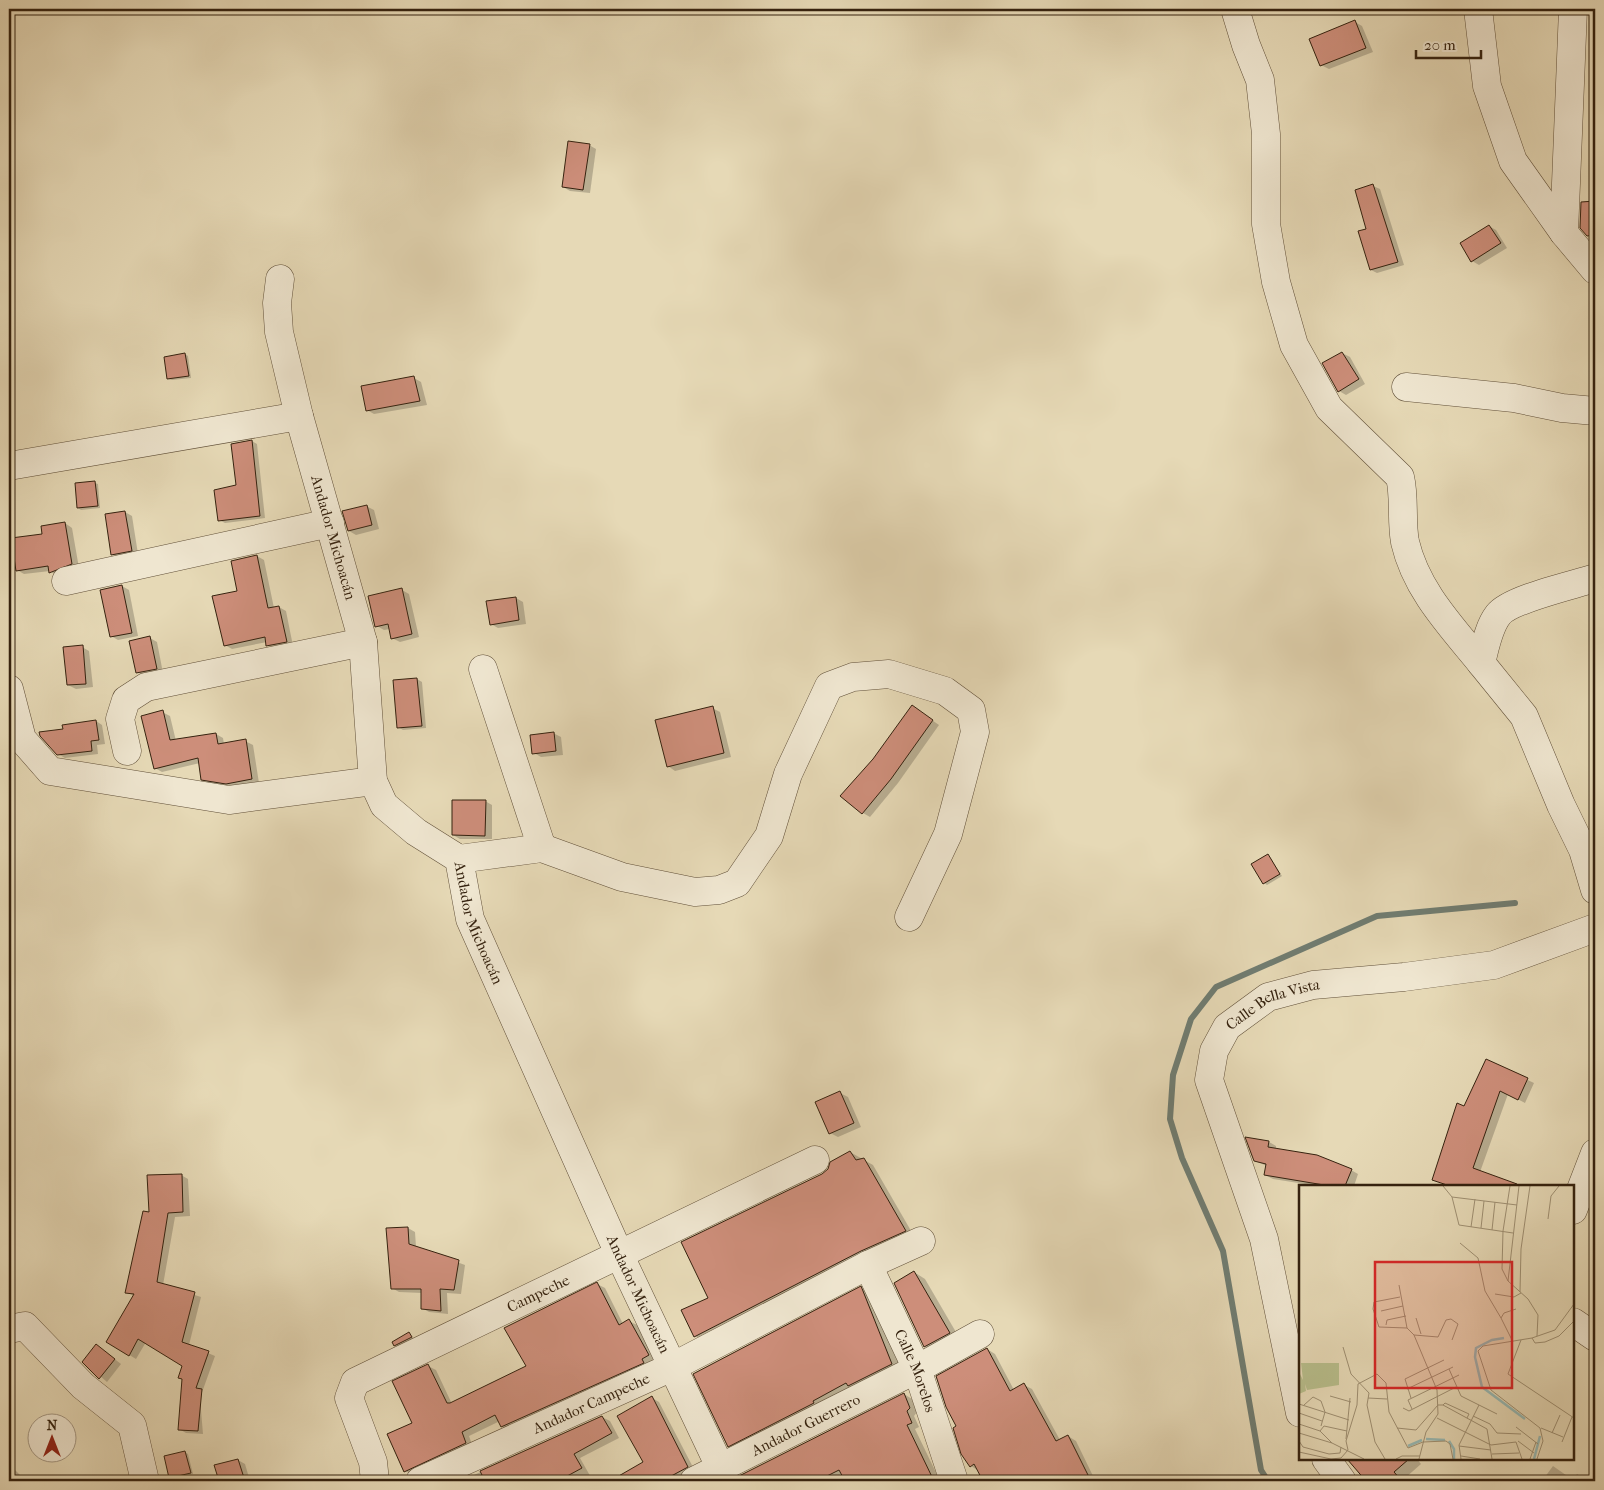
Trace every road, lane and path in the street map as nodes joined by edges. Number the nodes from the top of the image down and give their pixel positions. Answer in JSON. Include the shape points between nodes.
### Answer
{"nodes":[{"id":1,"x":1234,"y":9,"type":"edge"},
{"id":2,"x":1478,"y":9,"type":"edge"},
{"id":3,"x":1573,"y":9,"type":"edge"},
{"id":4,"x":1564,"y":233,"type":"junction"},
{"id":5,"x":1595,"y":270,"type":"edge"},
{"id":6,"x":280,"y":279,"type":"dead end"},
{"id":7,"x":1406,"y":387,"type":"dead end"},
{"id":8,"x":1595,"y":411,"type":"edge"},
{"id":9,"x":299,"y":416,"type":"junction"},
{"id":10,"x":9,"y":466,"type":"edge"},
{"id":11,"x":330,"y":524,"type":"junction"},
{"id":12,"x":1595,"y":578,"type":"edge"},
{"id":13,"x":66,"y":581,"type":"dead end"},
{"id":14,"x":363,"y":642,"type":"junction"},
{"id":15,"x":1481,"y":663,"type":"junction"},
{"id":16,"x":483,"y":669,"type":"dead end"},
{"id":17,"x":9,"y":688,"type":"edge"},
{"id":18,"x":127,"y":751,"type":"dead end"},
{"id":19,"x":373,"y":782,"type":"junction"},
{"id":20,"x":542,"y":848,"type":"junction"},
{"id":21,"x":459,"y":859,"type":"junction"},
{"id":22,"x":1595,"y":890,"type":"edge"},
{"id":23,"x":909,"y":917,"type":"dead end"},
{"id":24,"x":1595,"y":928,"type":"edge"},
{"id":25,"x":1595,"y":1153,"type":"edge"},
{"id":26,"x":816,"y":1160,"type":"dead end"},
{"id":27,"x":1574,"y":1207,"type":"edge"},
{"id":28,"x":921,"y":1241,"type":"dead end"},
{"id":29,"x":620,"y":1256,"type":"junction"},
{"id":30,"x":868,"y":1265,"type":"junction"},
{"id":31,"x":1574,"y":1323,"type":"edge"},
{"id":32,"x":9,"y":1330,"type":"edge"},
{"id":33,"x":980,"y":1334,"type":"dead end"},
{"id":34,"x":1595,"y":1337,"type":"edge"},
{"id":35,"x":672,"y":1367,"type":"junction"},
{"id":36,"x":917,"y":1369,"type":"junction"},
{"id":37,"x":1299,"y":1407,"type":"edge"},
{"id":38,"x":1327,"y":1460,"type":"edge"},
{"id":39,"x":723,"y":1475,"type":"edge"},
{"id":40,"x":949,"y":1480,"type":"edge"},
{"id":41,"x":145,"y":1481,"type":"edge"},
{"id":42,"x":375,"y":1481,"type":"edge"},
{"id":43,"x":420,"y":1481,"type":"edge"},
{"id":44,"x":694,"y":1481,"type":"edge"},
{"id":45,"x":1342,"y":1481,"type":"edge"}],
"edges":[{"from":1,"to":15,"type":"street","via":[[1260,80],[1266,134],[1266,224],[1276,282],[1294,345],[1329,408],[1400,477],[1404,492],[1405,541],[1413,568],[1432,602]]},
{"from":2,"to":4,"type":"street","via":[[1487,86],[1513,162]]},
{"from":3,"to":4,"type":"street"},
{"from":4,"to":5,"type":"street"},
{"from":6,"to":9,"type":"street","name":"Andador Michoacán","via":[[277,303],[279,332]]},
{"from":7,"to":8,"type":"street","via":[[1514,398]]},
{"from":9,"to":10,"type":"street"},
{"from":9,"to":11,"type":"street","name":"Andador Michoacán"},
{"from":11,"to":13,"type":"street"},
{"from":11,"to":14,"type":"street","name":"Andador Michoacán"},
{"from":12,"to":15,"type":"street","via":[[1519,602],[1498,614]]},
{"from":14,"to":18,"type":"street","via":[[146,687],[126,700],[120,719]]},
{"from":14,"to":19,"type":"street","name":"Andador Michoacán"},
{"from":15,"to":22,"type":"street","via":[[1524,716],[1583,850]]},
{"from":16,"to":20,"type":"street"},
{"from":17,"to":19,"type":"street","via":[[22,739],[50,771],[229,800]]},
{"from":19,"to":21,"type":"street","name":"Andador Michoacán","via":[[384,805],[416,832]]},
{"from":20,"to":21,"type":"street"},
{"from":20,"to":23,"type":"street","via":[[622,877],[695,892],[719,890],[737,883],[769,836],[788,774],[829,686],[853,677],[889,674],[945,691],[971,710],[975,732],[948,834]]},
{"from":21,"to":29,"type":"street","name":"Andador Michoacán","via":[[470,919]]},
{"from":24,"to":37,"type":"street","name":"Calle Bella Vista","via":[[1494,965],[1312,985],[1268,997],[1227,1027],[1214,1050],[1209,1080],[1264,1239]]},
{"from":25,"to":27,"type":"street"},
{"from":26,"to":29,"type":"street","name":"Campeche"},
{"from":28,"to":30,"type":"street","name":"Andador Campeche"},
{"from":29,"to":35,"type":"street","name":"Andador Michoacán"},
{"from":29,"to":42,"type":"street","name":"Campeche","via":[[355,1382],[349,1398],[373,1462]]},
{"from":30,"to":35,"type":"street","name":"Andador Campeche"},
{"from":30,"to":36,"type":"street","name":"Calle Morelos"},
{"from":31,"to":34,"type":"street"},
{"from":32,"to":41,"type":"street","via":[[25,1326],[83,1386],[132,1425]]},
{"from":33,"to":36,"type":"street","name":"Andador Guerrero"},
{"from":35,"to":39,"type":"street","name":"Andador Michoacán"},
{"from":35,"to":43,"type":"street","name":"Andador Campeche"},
{"from":36,"to":39,"type":"street","name":"Andador Guerrero"},
{"from":36,"to":40,"type":"street","name":"Calle Morelos"},
{"from":38,"to":45,"type":"street"},
{"from":39,"to":44,"type":"street","name":"Andador Guerrero"}]}
